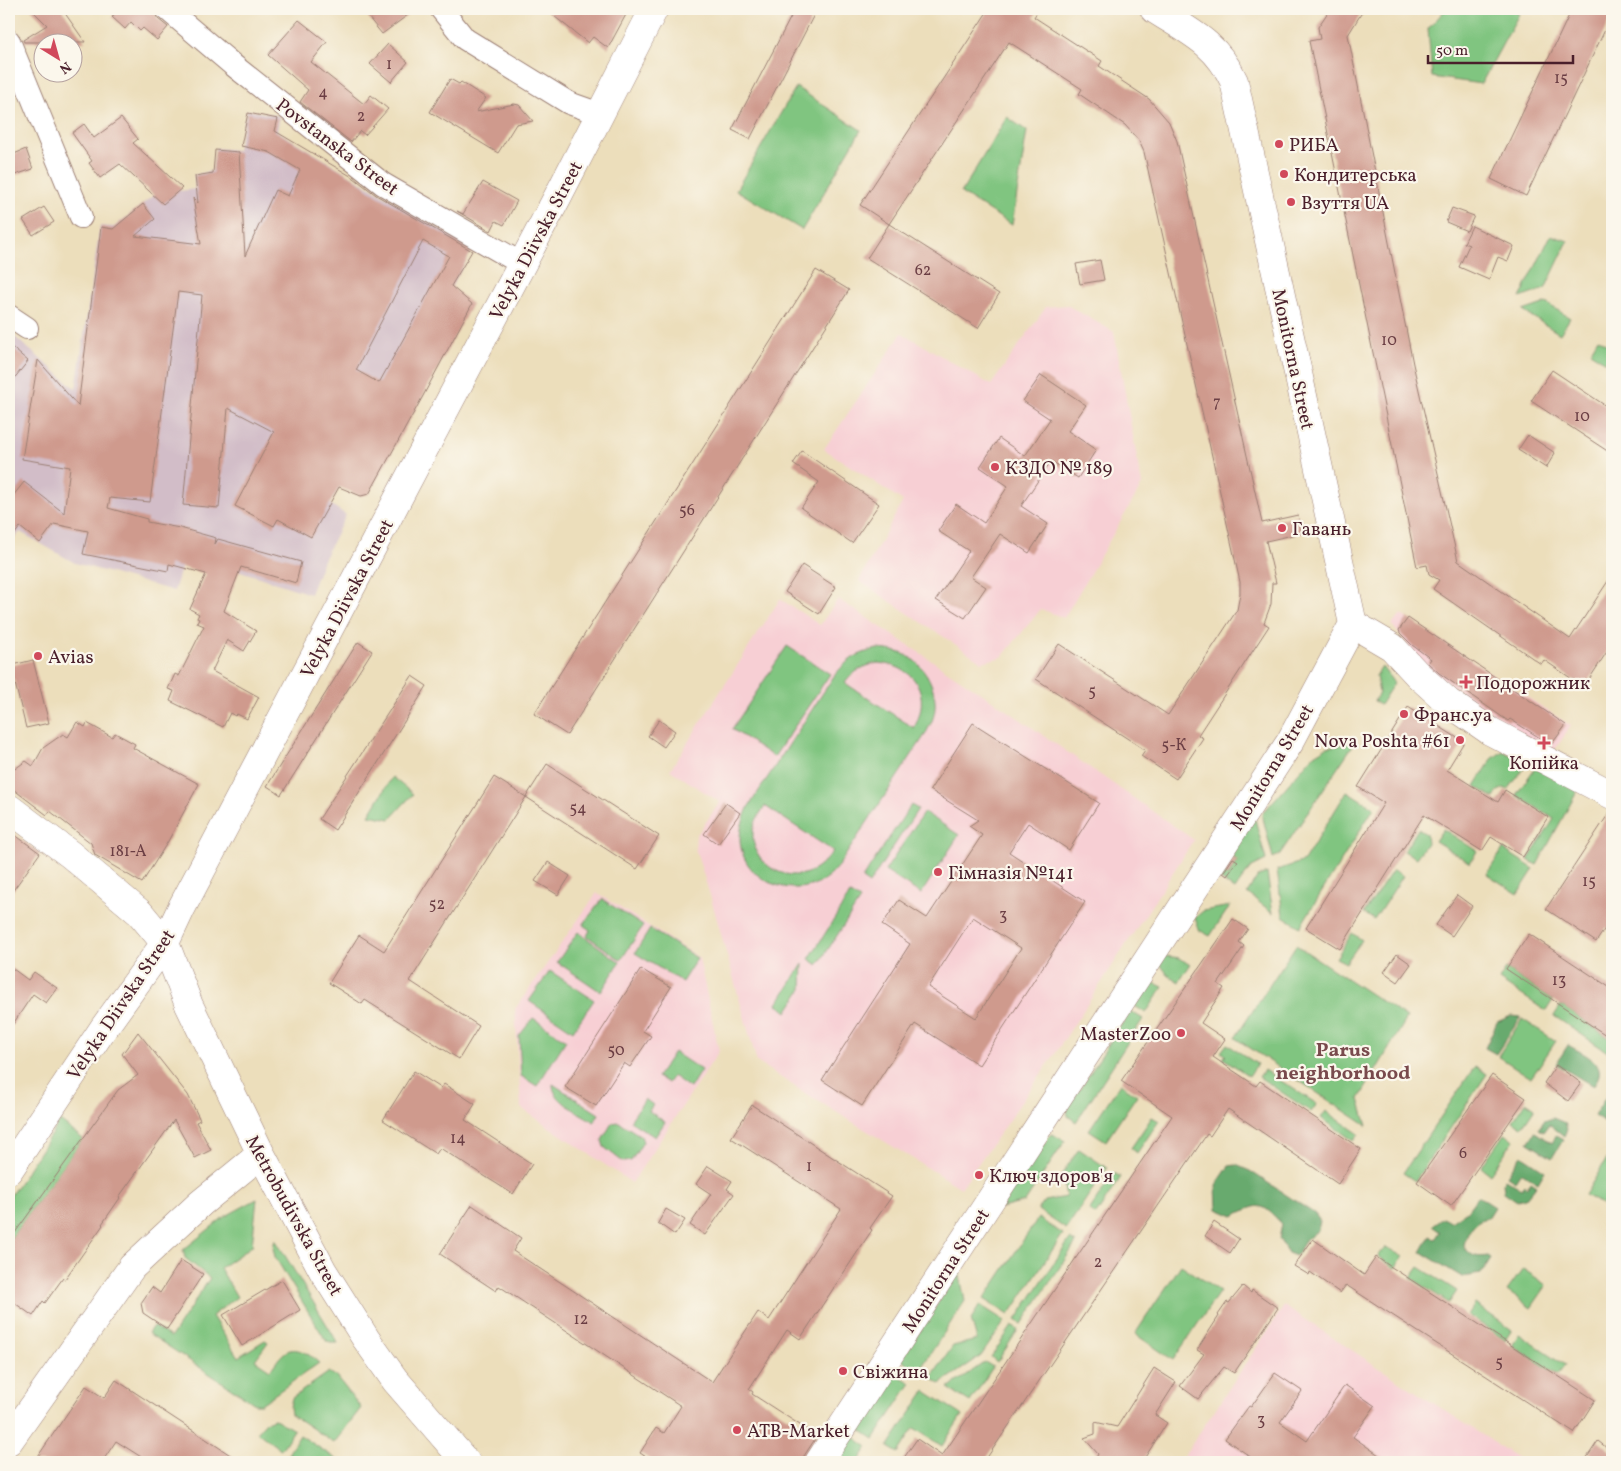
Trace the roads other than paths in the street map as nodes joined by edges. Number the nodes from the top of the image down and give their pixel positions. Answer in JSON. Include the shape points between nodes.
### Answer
{"nodes":[{"id":1,"x":167,"y":9,"type":"edge"},
{"id":2,"x":441,"y":9,"type":"edge"},
{"id":3,"x":654,"y":9,"type":"edge"},
{"id":4,"x":1154,"y":9,"type":"edge"},
{"id":5,"x":9,"y":41,"type":"edge"},
{"id":6,"x":600,"y":114,"type":"junction"},
{"id":7,"x":81,"y":217,"type":"dead end"},
{"id":8,"x":522,"y":264,"type":"junction"},
{"id":9,"x":1353,"y":624,"type":"junction"},
{"id":10,"x":1612,"y":795,"type":"edge"},
{"id":11,"x":9,"y":808,"type":"edge"},
{"id":12,"x":165,"y":943,"type":"junction"},
{"id":13,"x":261,"y":1154,"type":"junction"},
{"id":14,"x":9,"y":1170,"type":"edge"},
{"id":15,"x":9,"y":1441,"type":"edge"},
{"id":16,"x":466,"y":1462,"type":"edge"},
{"id":17,"x":819,"y":1462,"type":"edge"}],
"edges":[{"from":1,"to":8,"type":"street","name":"Povstanska Street","via":[[383,184]]},
{"from":2,"to":6,"type":"street","via":[[465,39],[569,103]]},
{"from":3,"to":6,"type":"street","name":"Velyka Diivska Street"},
{"from":4,"to":9,"type":"street","name":"Monitorna Street","via":[[1216,51],[1234,81]]},
{"from":5,"to":7,"type":"street"},
{"from":6,"to":8,"type":"street","name":"Velyka Diivska Street"},
{"from":8,"to":12,"type":"street","name":"Velyka Diivska Street"},
{"from":9,"to":10,"type":"street","via":[[1392,647],[1448,702],[1490,731]]},
{"from":9,"to":17,"type":"street","name":"Monitorna Street","via":[[1290,742]]},
{"from":11,"to":12,"type":"street","name":"Metrobudivska Street","via":[[140,913]]},
{"from":12,"to":13,"type":"street","name":"Metrobudivska Street","via":[[189,1005]]},
{"from":12,"to":14,"type":"street","name":"Velyka Diivska Street"},
{"from":13,"to":15,"type":"street","via":[[201,1203],[132,1267]]},
{"from":13,"to":16,"type":"street","name":"Metrobudivska Street","via":[[323,1271],[366,1339],[394,1380]]}]}
